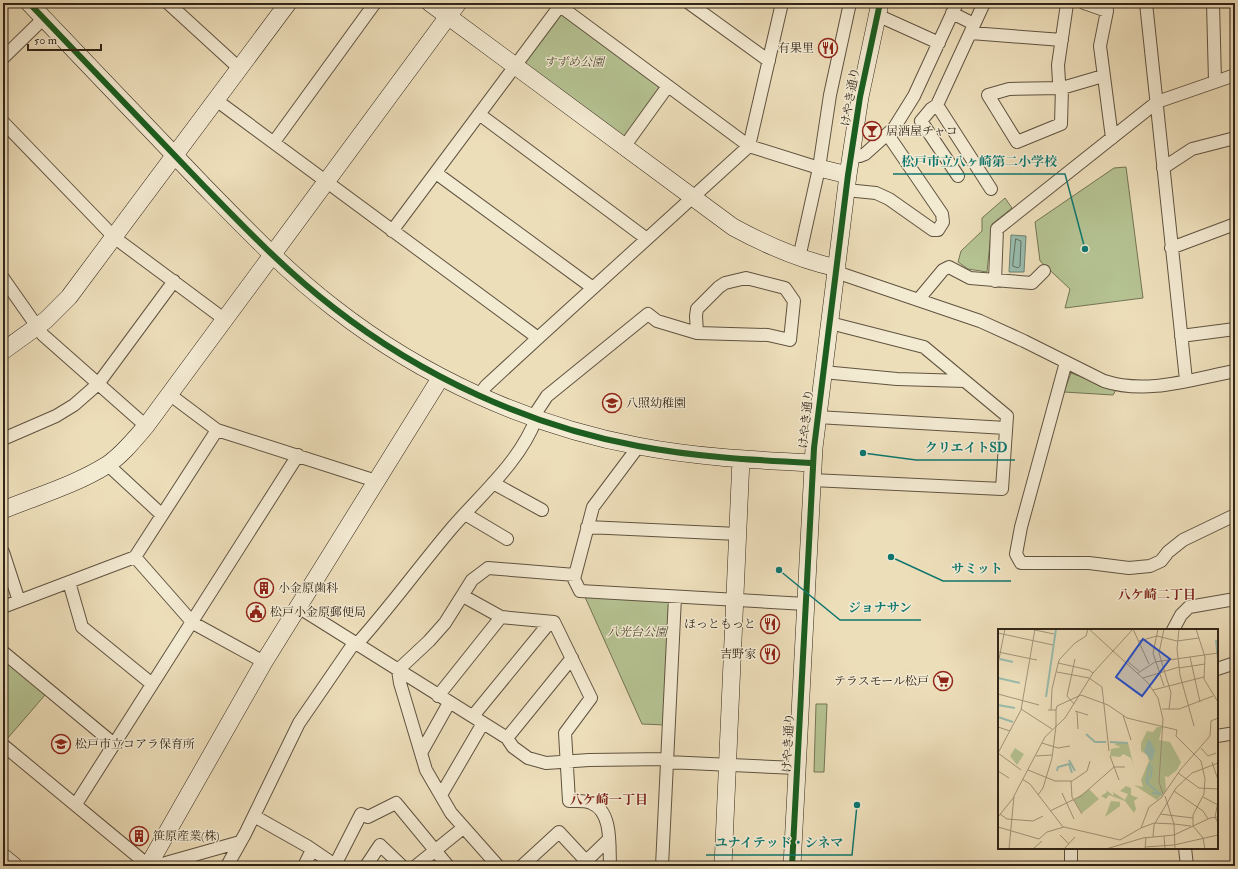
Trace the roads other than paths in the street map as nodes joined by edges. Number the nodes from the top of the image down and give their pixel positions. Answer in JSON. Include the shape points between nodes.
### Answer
{"nodes":[{"id":1,"x":29,"y":3,"type":"edge"},
{"id":2,"x":288,"y":3,"type":"edge"},
{"id":3,"x":375,"y":3,"type":"edge"},
{"id":4,"x":430,"y":3,"type":"edge"},
{"id":5,"x":458,"y":3,"type":"edge"},
{"id":6,"x":689,"y":3,"type":"edge"},
{"id":7,"x":782,"y":3,"type":"edge"},
{"id":8,"x":850,"y":3,"type":"edge"},
{"id":9,"x":984,"y":3,"type":"edge"},
{"id":10,"x":1146,"y":3,"type":"edge"},
{"id":11,"x":1213,"y":3,"type":"edge"},
{"id":12,"x":171,"y":4,"type":"edge"},
{"id":13,"x":1062,"y":4,"type":"edge"},
{"id":14,"x":1084,"y":4,"type":"edge"},
{"id":15,"x":561,"y":5,"type":"edge"},
{"id":16,"x":954,"y":8,"type":"edge"},
{"id":17,"x":879,"y":9,"type":"edge"},
{"id":18,"x":448,"y":16,"type":"junction"},
{"id":19,"x":44,"y":18,"type":"junction"},
{"id":20,"x":972,"y":28,"type":"junction"},
{"id":21,"x":1062,"y":40,"type":"junction"},
{"id":22,"x":939,"y":43,"type":"junction"},
{"id":23,"x":3,"y":58,"type":"edge"},
{"id":24,"x":769,"y":61,"type":"junction"},
{"id":25,"x":515,"y":66,"type":"junction"},
{"id":26,"x":239,"y":68,"type":"junction"},
{"id":27,"x":1235,"y":75,"type":"edge"},
{"id":28,"x":1103,"y":76,"type":"junction"},
{"id":29,"x":1215,"y":82,"type":"junction"},
{"id":30,"x":668,"y":86,"type":"junction"},
{"id":31,"x":1062,"y":88,"type":"junction"},
{"id":32,"x":216,"y":100,"type":"junction"},
{"id":33,"x":1157,"y":102,"type":"junction"},
{"id":34,"x":937,"y":105,"type":"junction"},
{"id":35,"x":479,"y":114,"type":"junction"},
{"id":36,"x":3,"y":122,"type":"edge"},
{"id":37,"x":888,"y":135,"type":"junction"},
{"id":38,"x":1112,"y":138,"type":"junction"},
{"id":39,"x":1235,"y":138,"type":"edge"},
{"id":40,"x":274,"y":142,"type":"junction"},
{"id":41,"x":749,"y":146,"type":"junction"},
{"id":42,"x":624,"y":147,"type":"junction"},
{"id":43,"x":175,"y":156,"type":"junction"},
{"id":44,"x":851,"y":156,"type":"junction"},
{"id":45,"x":819,"y":168,"type":"junction"},
{"id":46,"x":1164,"y":168,"type":"junction"},
{"id":47,"x":436,"y":173,"type":"junction"},
{"id":48,"x":958,"y":176,"type":"dead end"},
{"id":49,"x":326,"y":181,"type":"junction"},
{"id":50,"x":847,"y":183,"type":"junction"},
{"id":51,"x":991,"y":189,"type":"dead end"},
{"id":52,"x":692,"y":198,"type":"junction"},
{"id":53,"x":1234,"y":225,"type":"edge"},
{"id":54,"x":392,"y":231,"type":"junction"},
{"id":55,"x":1235,"y":237,"type":"edge"},
{"id":56,"x":115,"y":238,"type":"junction"},
{"id":57,"x":647,"y":239,"type":"junction"},
{"id":58,"x":1171,"y":248,"type":"junction"},
{"id":59,"x":271,"y":255,"type":"junction"},
{"id":60,"x":799,"y":258,"type":"junction"},
{"id":61,"x":836,"y":270,"type":"junction"},
{"id":62,"x":1044,"y":271,"type":"dead end"},
{"id":63,"x":3,"y":278,"type":"edge"},
{"id":64,"x":174,"y":281,"type":"junction"},
{"id":65,"x":995,"y":281,"type":"junction"},
{"id":66,"x":593,"y":288,"type":"junction"},
{"id":67,"x":918,"y":300,"type":"junction"},
{"id":68,"x":224,"y":319,"type":"junction"},
{"id":69,"x":830,"y":323,"type":"junction"},
{"id":70,"x":37,"y":327,"type":"junction"},
{"id":71,"x":1235,"y":329,"type":"edge"},
{"id":72,"x":697,"y":333,"type":"junction"},
{"id":73,"x":1181,"y":336,"type":"junction"},
{"id":74,"x":538,"y":338,"type":"junction"},
{"id":75,"x":3,"y":351,"type":"edge"},
{"id":76,"x":1066,"y":362,"type":"junction"},
{"id":77,"x":1235,"y":371,"type":"edge"},
{"id":78,"x":823,"y":372,"type":"junction"},
{"id":79,"x":441,"y":377,"type":"junction"},
{"id":80,"x":1186,"y":380,"type":"junction"},
{"id":81,"x":965,"y":381,"type":"junction"},
{"id":82,"x":98,"y":384,"type":"junction"},
{"id":83,"x":168,"y":394,"type":"junction"},
{"id":84,"x":479,"y":395,"type":"junction"},
{"id":85,"x":817,"y":417,"type":"junction"},
{"id":86,"x":534,"y":418,"type":"junction"},
{"id":87,"x":146,"y":426,"type":"junction"},
{"id":88,"x":1006,"y":428,"type":"junction"},
{"id":89,"x":217,"y":430,"type":"junction"},
{"id":90,"x":3,"y":439,"type":"edge"},
{"id":91,"x":638,"y":446,"type":"junction"},
{"id":92,"x":298,"y":456,"type":"junction"},
{"id":93,"x":742,"y":459,"type":"junction"},
{"id":94,"x":812,"y":462,"type":"junction"},
{"id":95,"x":107,"y":464,"type":"junction"},
{"id":96,"x":812,"y":480,"type":"junction"},
{"id":97,"x":376,"y":481,"type":"junction"},
{"id":98,"x":493,"y":484,"type":"junction"},
{"id":99,"x":3,"y":510,"type":"edge"},
{"id":100,"x":542,"y":510,"type":"dead end"},
{"id":101,"x":465,"y":514,"type":"junction"},
{"id":102,"x":162,"y":515,"type":"junction"},
{"id":103,"x":1235,"y":515,"type":"edge"},
{"id":104,"x":587,"y":527,"type":"junction"},
{"id":105,"x":738,"y":534,"type":"junction"},
{"id":106,"x":507,"y":539,"type":"dead end"},
{"id":107,"x":3,"y":552,"type":"edge"},
{"id":108,"x":135,"y":558,"type":"junction"},
{"id":109,"x":575,"y":575,"type":"junction"},
{"id":110,"x":69,"y":582,"type":"junction"},
{"id":111,"x":463,"y":596,"type":"junction"},
{"id":112,"x":675,"y":597,"type":"junction"},
{"id":113,"x":1235,"y":599,"type":"edge"},
{"id":114,"x":19,"y":601,"type":"junction"},
{"id":115,"x":735,"y":601,"type":"junction"},
{"id":116,"x":806,"y":604,"type":"junction"},
{"id":117,"x":3,"y":607,"type":"edge"},
{"id":118,"x":298,"y":607,"type":"junction"},
{"id":119,"x":501,"y":617,"type":"junction"},
{"id":120,"x":193,"y":622,"type":"junction"},
{"id":121,"x":550,"y":622,"type":"junction"},
{"id":122,"x":1174,"y":629,"type":"edge"},
{"id":123,"x":355,"y":643,"type":"junction"},
{"id":124,"x":3,"y":652,"type":"edge"},
{"id":125,"x":572,"y":658,"type":"junction"},
{"id":126,"x":264,"y":662,"type":"junction"},
{"id":127,"x":1235,"y":663,"type":"edge"},
{"id":128,"x":1218,"y":669,"type":"edge"},
{"id":129,"x":398,"y":670,"type":"junction"},
{"id":130,"x":152,"y":684,"type":"junction"},
{"id":131,"x":438,"y":696,"type":"junction"},
{"id":132,"x":449,"y":703,"type":"junction"},
{"id":133,"x":478,"y":720,"type":"junction"},
{"id":134,"x":1235,"y":733,"type":"edge"},
{"id":135,"x":1218,"y":736,"type":"edge"},
{"id":136,"x":507,"y":738,"type":"junction"},
{"id":137,"x":114,"y":744,"type":"junction"},
{"id":138,"x":3,"y":745,"type":"edge"},
{"id":139,"x":421,"y":753,"type":"junction"},
{"id":140,"x":668,"y":761,"type":"junction"},
{"id":141,"x":565,"y":762,"type":"junction"},
{"id":142,"x":727,"y":765,"type":"junction"},
{"id":143,"x":797,"y":768,"type":"junction"},
{"id":144,"x":441,"y":795,"type":"junction"},
{"id":145,"x":76,"y":804,"type":"junction"},
{"id":146,"x":254,"y":816,"type":"junction"},
{"id":147,"x":463,"y":828,"type":"junction"},
{"id":148,"x":608,"y":840,"type":"junction"},
{"id":149,"x":240,"y":842,"type":"junction"},
{"id":150,"x":1070,"y":849,"type":"edge"},
{"id":151,"x":1185,"y":849,"type":"edge"},
{"id":152,"x":312,"y":850,"type":"junction"},
{"id":153,"x":435,"y":851,"type":"junction"},
{"id":154,"x":3,"y":856,"type":"edge"},
{"id":155,"x":583,"y":864,"type":"edge"},
{"id":156,"x":14,"y":866,"type":"edge"},
{"id":157,"x":150,"y":866,"type":"edge"},
{"id":158,"x":227,"y":866,"type":"edge"},
{"id":159,"x":304,"y":866,"type":"edge"},
{"id":160,"x":366,"y":866,"type":"edge"},
{"id":161,"x":402,"y":866,"type":"edge"},
{"id":162,"x":416,"y":866,"type":"edge"},
{"id":163,"x":448,"y":866,"type":"edge"},
{"id":164,"x":498,"y":866,"type":"edge"},
{"id":165,"x":522,"y":866,"type":"edge"},
{"id":166,"x":610,"y":866,"type":"edge"},
{"id":167,"x":662,"y":866,"type":"edge"},
{"id":168,"x":723,"y":866,"type":"edge"},
{"id":169,"x":792,"y":866,"type":"edge"},
{"id":170,"x":1071,"y":866,"type":"edge"},
{"id":171,"x":1186,"y":866,"type":"edge"}],
"edges":[{"from":1,"to":19,"type":"street"},
{"from":2,"to":26,"type":"street"},
{"from":3,"to":40,"type":"street"},
{"from":4,"to":18,"type":"street"},
{"from":5,"to":18,"type":"street"},
{"from":6,"to":24,"type":"street"},
{"from":7,"to":24,"type":"street"},
{"from":8,"to":45,"type":"street","via":[[830,95]]},
{"from":9,"to":20,"type":"street"},
{"from":10,"to":33,"type":"street"},
{"from":11,"to":29,"type":"street"},
{"from":12,"to":26,"type":"street"},
{"from":13,"to":14,"type":"street"},
{"from":13,"to":21,"type":"street"},
{"from":14,"to":28,"type":"street","via":[[1107,11],[1100,46]]},
{"from":15,"to":25,"type":"street"},
{"from":15,"to":30,"type":"street"},
{"from":16,"to":20,"type":"street"},
{"from":16,"to":22,"type":"street"},
{"from":17,"to":22,"type":"street"},
{"from":17,"to":44,"type":"street","name":"けやき通り","via":[[860,97]]},
{"from":18,"to":25,"type":"street"},
{"from":18,"to":49,"type":"street"},
{"from":19,"to":23,"type":"street"},
{"from":19,"to":43,"type":"street"},
{"from":20,"to":21,"type":"street"},
{"from":20,"to":34,"type":"street"},
{"from":21,"to":31,"type":"street","via":[[1058,65]]},
{"from":22,"to":37,"type":"street","via":[[914,96]]},
{"from":24,"to":41,"type":"street"},
{"from":25,"to":35,"type":"street"},
{"from":25,"to":42,"type":"street"},
{"from":26,"to":32,"type":"street"},
{"from":27,"to":29,"type":"street"},
{"from":28,"to":31,"type":"street"},
{"from":28,"to":38,"type":"street"},
{"from":29,"to":33,"type":"street"},
{"from":30,"to":41,"type":"street"},
{"from":30,"to":42,"type":"street"},
{"from":31,"to":31,"type":"street","via":[[1009,89],[988,95],[1017,142],[1061,124]]},
{"from":32,"to":40,"type":"street"},
{"from":32,"to":43,"type":"street"},
{"from":33,"to":38,"type":"street"},
{"from":33,"to":46,"type":"street"},
{"from":34,"to":48,"type":"street","via":[[921,121]]},
{"from":34,"to":51,"type":"street"},
{"from":35,"to":47,"type":"street"},
{"from":35,"to":57,"type":"street"},
{"from":36,"to":56,"type":"street"},
{"from":37,"to":44,"type":"street","via":[[865,154]]},
{"from":37,"to":50,"type":"street","via":[[942,214],[944,222],[938,230],[933,230],[889,199]]},
{"from":38,"to":65,"type":"street","via":[[997,229]]},
{"from":39,"to":46,"type":"street","via":[[1192,149]]},
{"from":40,"to":49,"type":"street"},
{"from":41,"to":45,"type":"street"},
{"from":41,"to":52,"type":"street"},
{"from":42,"to":52,"type":"street"},
{"from":43,"to":56,"type":"street"},
{"from":43,"to":59,"type":"street"},
{"from":44,"to":50,"type":"street","name":"けやき通り"},
{"from":45,"to":50,"type":"street"},
{"from":45,"to":60,"type":"street"},
{"from":46,"to":58,"type":"street"},
{"from":47,"to":54,"type":"street"},
{"from":47,"to":66,"type":"street"},
{"from":49,"to":54,"type":"street"},
{"from":49,"to":59,"type":"street"},
{"from":50,"to":61,"type":"street","name":"けやき通り"},
{"from":52,"to":57,"type":"street"},
{"from":52,"to":60,"type":"street","via":[[733,227]]},
{"from":53,"to":55,"type":"street"},
{"from":53,"to":58,"type":"street"},
{"from":54,"to":74,"type":"street"},
{"from":56,"to":64,"type":"street"},
{"from":56,"to":70,"type":"street","via":[[69,297]]},
{"from":57,"to":66,"type":"street"},
{"from":58,"to":73,"type":"street"},
{"from":59,"to":68,"type":"street"},
{"from":59,"to":79,"type":"street","via":[[348,319]]},
{"from":60,"to":61,"type":"street"},
{"from":61,"to":67,"type":"street"},
{"from":61,"to":69,"type":"street","name":"けやき通り"},
{"from":62,"to":65,"type":"street","via":[[1032,283]]},
{"from":63,"to":70,"type":"street"},
{"from":64,"to":68,"type":"street"},
{"from":64,"to":82,"type":"street"},
{"from":65,"to":67,"type":"street","via":[[970,278],[949,267],[943,270]]},
{"from":66,"to":74,"type":"street"},
{"from":67,"to":76,"type":"street","via":[[980,321]]},
{"from":68,"to":83,"type":"street"},
{"from":69,"to":78,"type":"street","name":"けやき通り"},
{"from":69,"to":81,"type":"street","via":[[924,347]]},
{"from":70,"to":75,"type":"street"},
{"from":70,"to":82,"type":"street"},
{"from":71,"to":73,"type":"street"},
{"from":72,"to":72,"type":"street","via":[[698,308],[725,283],[746,278],[786,288],[794,301],[790,340],[768,335]]},
{"from":72,"to":86,"type":"street","via":[[656,321],[648,314],[547,396]]},
{"from":73,"to":80,"type":"street"},
{"from":74,"to":84,"type":"street"},
{"from":76,"to":80,"type":"street","via":[[1117,385],[1152,387]]},
{"from":76,"to":103,"type":"street","via":[[1021,527],[1016,554],[1021,563],[1089,563],[1129,568],[1150,566],[1161,561],[1183,540]]},
{"from":77,"to":80,"type":"street"},
{"from":78,"to":81,"type":"street","via":[[898,379]]},
{"from":78,"to":85,"type":"street","name":"けやき通り"},
{"from":79,"to":84,"type":"street"},
{"from":79,"to":97,"type":"street"},
{"from":81,"to":88,"type":"street","via":[[1007,416]]},
{"from":82,"to":87,"type":"street"},
{"from":82,"to":90,"type":"street","via":[[74,405],[56,416]]},
{"from":83,"to":87,"type":"street"},
{"from":83,"to":89,"type":"street"},
{"from":84,"to":86,"type":"street"},
{"from":85,"to":88,"type":"street"},
{"from":85,"to":94,"type":"street","name":"けやき通り"},
{"from":86,"to":91,"type":"street"},
{"from":86,"to":98,"type":"street","via":[[532,428],[509,465]]},
{"from":87,"to":95,"type":"street","via":[[127,448]]},
{"from":88,"to":96,"type":"street","via":[[1002,489]]},
{"from":89,"to":92,"type":"street"},
{"from":89,"to":102,"type":"street"},
{"from":91,"to":93,"type":"street"},
{"from":91,"to":104,"type":"street","via":[[592,507]]},
{"from":92,"to":97,"type":"street"},
{"from":92,"to":120,"type":"street"},
{"from":93,"to":94,"type":"street"},
{"from":93,"to":105,"type":"street"},
{"from":94,"to":96,"type":"street","name":"けやき通り"},
{"from":95,"to":99,"type":"street","via":[[80,479]]},
{"from":95,"to":102,"type":"street"},
{"from":96,"to":116,"type":"street","name":"けやき通り"},
{"from":97,"to":118,"type":"street"},
{"from":98,"to":100,"type":"street"},
{"from":98,"to":101,"type":"street"},
{"from":101,"to":106,"type":"street"},
{"from":101,"to":123,"type":"street"},
{"from":102,"to":108,"type":"street"},
{"from":104,"to":105,"type":"street"},
{"from":104,"to":109,"type":"street"},
{"from":105,"to":115,"type":"street"},
{"from":107,"to":114,"type":"street"},
{"from":108,"to":110,"type":"street"},
{"from":108,"to":120,"type":"street"},
{"from":109,"to":111,"type":"street","via":[[488,568],[472,580]]},
{"from":109,"to":112,"type":"street","via":[[574,579],[580,591]]},
{"from":110,"to":114,"type":"street"},
{"from":110,"to":130,"type":"street","via":[[82,627]]},
{"from":111,"to":119,"type":"street"},
{"from":111,"to":129,"type":"street","via":[[441,627]]},
{"from":112,"to":115,"type":"street"},
{"from":112,"to":140,"type":"street"},
{"from":113,"to":122,"type":"street","via":[[1189,607]]},
{"from":114,"to":117,"type":"street"},
{"from":115,"to":116,"type":"street"},
{"from":115,"to":142,"type":"street"},
{"from":116,"to":143,"type":"street","name":"けやき通り"},
{"from":118,"to":123,"type":"street"},
{"from":118,"to":126,"type":"street"},
{"from":119,"to":121,"type":"street"},
{"from":119,"to":131,"type":"street"},
{"from":120,"to":126,"type":"street"},
{"from":120,"to":130,"type":"street"},
{"from":121,"to":125,"type":"street","via":[[554,622]]},
{"from":121,"to":133,"type":"street"},
{"from":123,"to":129,"type":"street"},
{"from":123,"to":146,"type":"street","via":[[299,723]]},
{"from":124,"to":137,"type":"street"},
{"from":125,"to":136,"type":"street"},
{"from":125,"to":141,"type":"street","via":[[591,698],[566,729]]},
{"from":126,"to":157,"type":"street"},
{"from":127,"to":128,"type":"street"},
{"from":129,"to":131,"type":"street"},
{"from":129,"to":139,"type":"street"},
{"from":130,"to":137,"type":"street"},
{"from":131,"to":132,"type":"street"},
{"from":132,"to":133,"type":"street"},
{"from":132,"to":139,"type":"street"},
{"from":133,"to":136,"type":"street"},
{"from":133,"to":144,"type":"street"},
{"from":134,"to":135,"type":"street"},
{"from":136,"to":141,"type":"street","via":[[513,747],[528,758],[546,763]]},
{"from":137,"to":145,"type":"street"},
{"from":138,"to":145,"type":"street"},
{"from":139,"to":144,"type":"street","via":[[426,770]]},
{"from":140,"to":141,"type":"street"},
{"from":140,"to":142,"type":"street"},
{"from":140,"to":167,"type":"street"},
{"from":141,"to":148,"type":"street","via":[[569,800],[590,802],[599,807],[606,817]]},
{"from":142,"to":143,"type":"street"},
{"from":142,"to":168,"type":"street"},
{"from":143,"to":169,"type":"street","name":"けやき通り"},
{"from":144,"to":147,"type":"street"},
{"from":145,"to":157,"type":"street"},
{"from":146,"to":149,"type":"street"},
{"from":146,"to":152,"type":"street"},
{"from":147,"to":153,"type":"street"},
{"from":147,"to":164,"type":"street"},
{"from":148,"to":155,"type":"street"},
{"from":148,"to":166,"type":"street"},
{"from":149,"to":157,"type":"street"},
{"from":149,"to":158,"type":"street"},
{"from":150,"to":170,"type":"street"},
{"from":151,"to":171,"type":"street"},
{"from":152,"to":153,"type":"street","via":[[335,866],[361,814],[368,817],[396,803]]},
{"from":152,"to":159,"type":"street"},
{"from":153,"to":162,"type":"street"},
{"from":153,"to":163,"type":"street"},
{"from":154,"to":156,"type":"street"},
{"from":155,"to":165,"type":"street","via":[[559,832]]},
{"from":160,"to":161,"type":"street","via":[[380,845]]}]}
